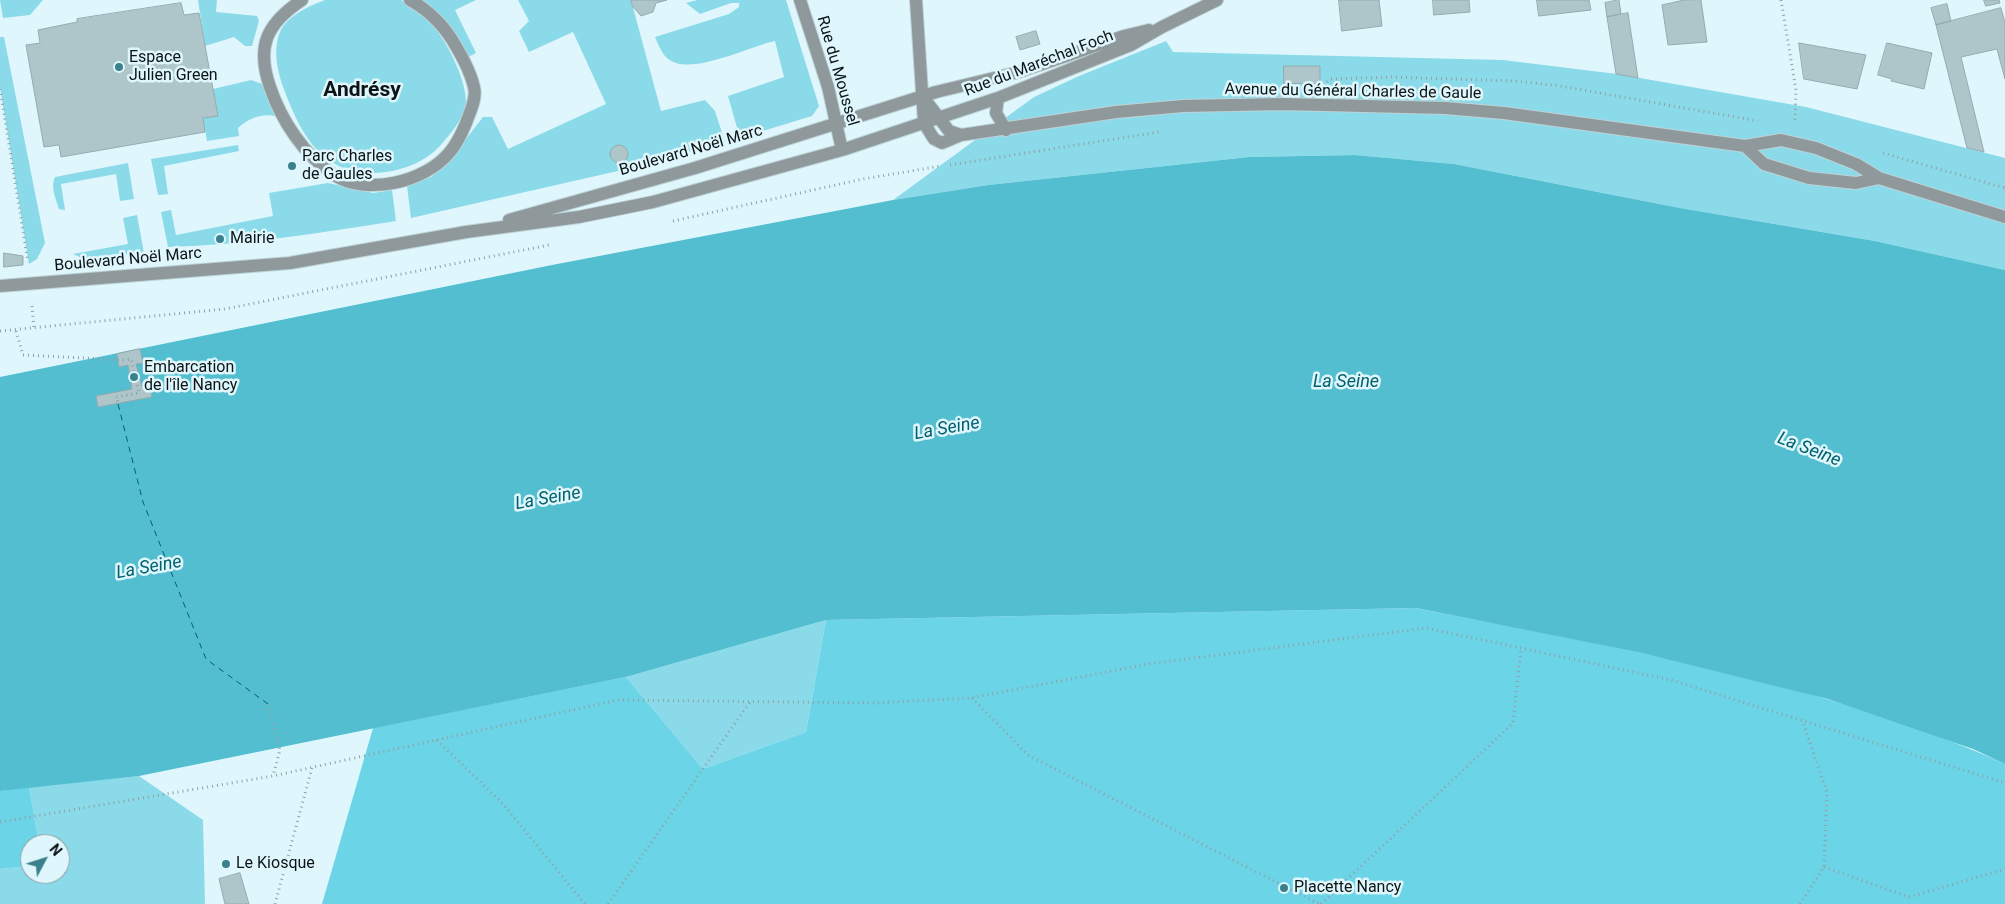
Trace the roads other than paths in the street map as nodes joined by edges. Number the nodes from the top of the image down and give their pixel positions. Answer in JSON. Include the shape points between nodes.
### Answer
{"nodes":[{"id":1,"x":302,"y":0,"type":"edge"},
{"id":2,"x":410,"y":0,"type":"edge"},
{"id":3,"x":800,"y":0,"type":"edge"},
{"id":4,"x":916,"y":0,"type":"edge"},
{"id":5,"x":1217,"y":0,"type":"edge"},
{"id":6,"x":1162,"y":27,"type":"junction"},
{"id":7,"x":923,"y":96,"type":"junction"},
{"id":8,"x":998,"y":98,"type":"junction"},
{"id":9,"x":939,"y":119,"type":"junction"},
{"id":10,"x":924,"y":123,"type":"junction"},
{"id":11,"x":836,"y":124,"type":"junction"},
{"id":12,"x":1006,"y":130,"type":"junction"},
{"id":13,"x":961,"y":135,"type":"junction"},
{"id":14,"x":1744,"y":146,"type":"junction"},
{"id":15,"x":842,"y":150,"type":"junction"},
{"id":16,"x":1880,"y":178,"type":"junction"},
{"id":17,"x":2005,"y":217,"type":"edge"},
{"id":18,"x":466,"y":232,"type":"junction"},
{"id":19,"x":0,"y":286,"type":"edge"}],
"edges":[{"from":1,"to":2,"type":"street","via":[[279,20],[265,45],[262,52],[264,71],[281,115],[298,139],[317,161],[354,184],[401,181],[440,162],[449,154],[464,128],[474,98],[474,87],[453,40],[426,9]]},
{"from":3,"to":11,"type":"street","name":"Rue du Moussel","via":[[828,87]]},
{"from":4,"to":7,"type":"street"},
{"from":5,"to":6,"type":"street","name":"Rue du Maréchal Foch"},
{"from":6,"to":7,"type":"street","name":"Rue du Maréchal Foch","via":[[1124,36],[1019,72]]},
{"from":6,"to":8,"type":"street","name":"Rue du Maréchal Foch","via":[[1131,45]]},
{"from":7,"to":9,"type":"street"},
{"from":7,"to":10,"type":"street"},
{"from":7,"to":11,"type":"street","name":"Boulevard Noël Marc"},
{"from":8,"to":9,"type":"street","name":"Rue du Maréchal Foch"},
{"from":8,"to":12,"type":"street","via":[[996,114]]},
{"from":9,"to":10,"type":"street","name":"Rue du Maréchal Foch"},
{"from":9,"to":13,"type":"street","via":[[949,131]]},
{"from":10,"to":13,"type":"street","name":"Avenue du Général Charles de Gaule","via":[[934,139],[942,143]]},
{"from":10,"to":15,"type":"street","name":"Boulevard Noël Marc"},
{"from":11,"to":15,"type":"street","name":"Rue du Moussel"},
{"from":11,"to":18,"type":"street","name":"Boulevard Noël Marc","via":[[677,174]]},
{"from":12,"to":13,"type":"street","name":"Avenue du Général Charles de Gaule"},
{"from":12,"to":14,"type":"street","name":"Avenue du Général Charles de Gaule","via":[[1116,112],[1183,106],[1362,106],[1504,113]]},
{"from":14,"to":16,"type":"street","name":"Avenue du Général Charles de Gaule","via":[[1781,140],[1816,148]]},
{"from":14,"to":16,"type":"street","name":"Avenue du Général Charles de Gaule","via":[[1764,164],[1809,178],[1856,183]]},
{"from":15,"to":18,"type":"street","name":"Boulevard Noël Marc","via":[[653,202],[579,217]]},
{"from":16,"to":17,"type":"street","name":"Avenue du Général Charles de Gaule"},
{"from":18,"to":19,"type":"street","name":"Boulevard Noël Marc","via":[[290,263]]}]}
